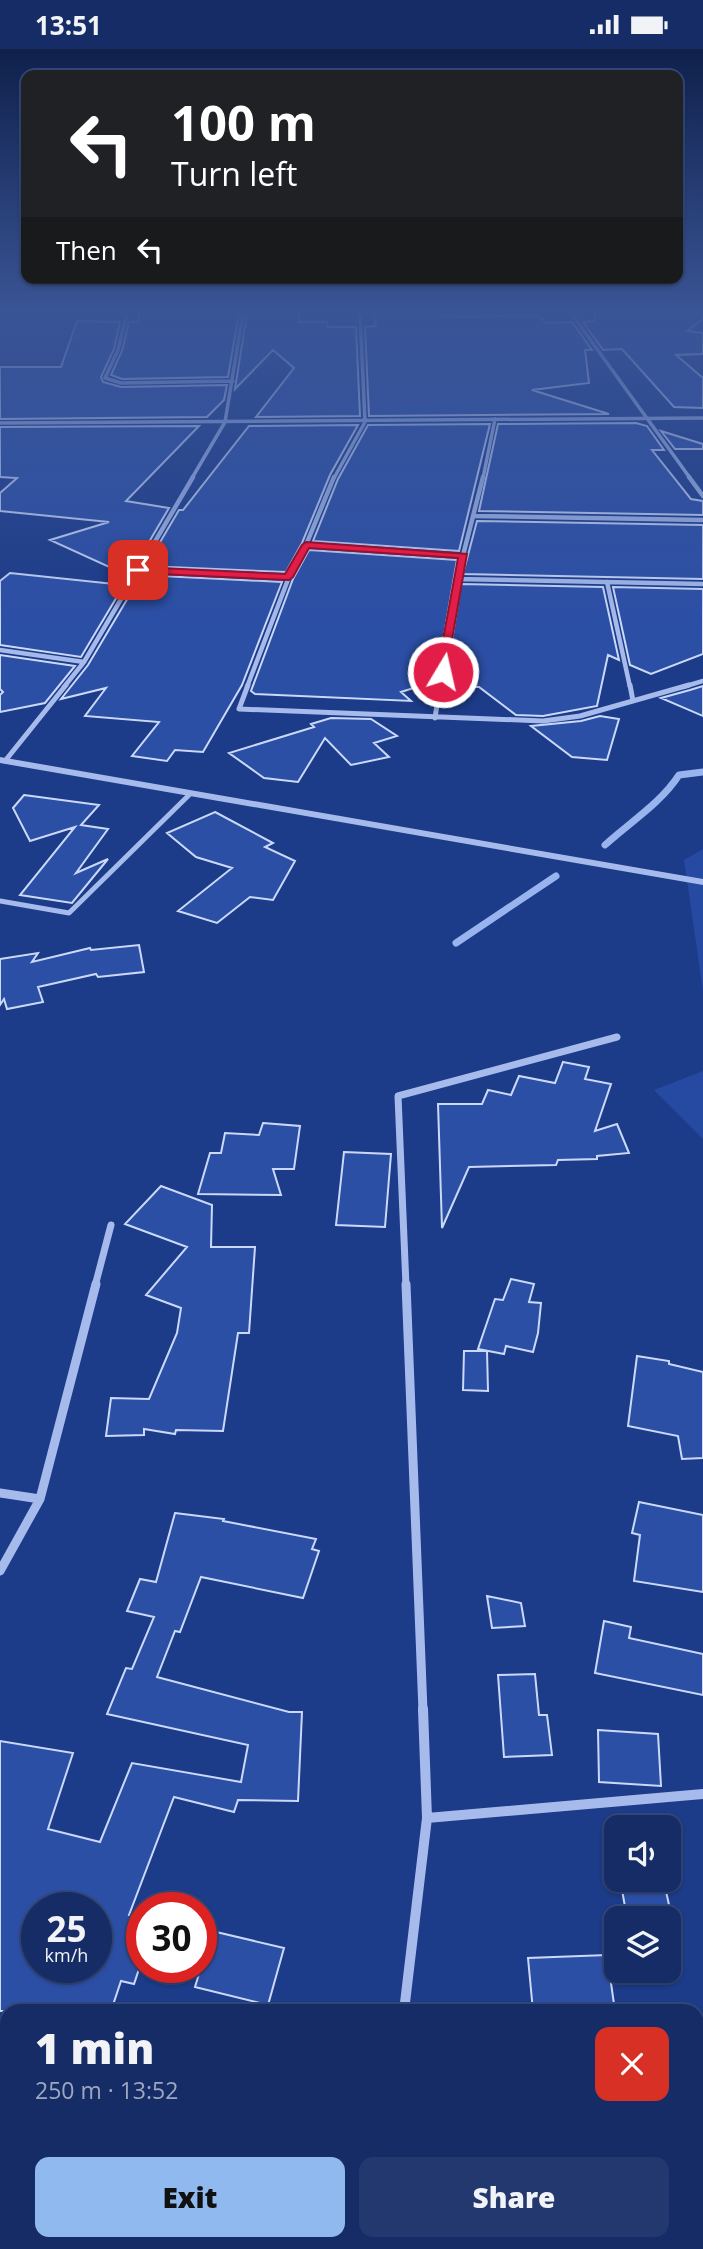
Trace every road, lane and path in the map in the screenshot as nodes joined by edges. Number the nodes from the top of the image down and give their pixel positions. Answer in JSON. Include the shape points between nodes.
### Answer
{"nodes":[{"id":1,"x":226,"y":416,"type":"edge"},
{"id":2,"x":365,"y":416,"type":"edge"},
{"id":3,"x":646,"y":416,"type":"edge"},
{"id":4,"x":703,"y":418,"type":"edge"},
{"id":5,"x":495,"y":419,"type":"junction"},
{"id":6,"x":649,"y":420,"type":"junction"},
{"id":7,"x":225,"y":422,"type":"junction"},
{"id":8,"x":365,"y":422,"type":"junction"},
{"id":9,"x":0,"y":423,"type":"edge"},
{"id":10,"x":703,"y":496,"type":"edge"},
{"id":11,"x":475,"y":516,"type":"junction"},
{"id":12,"x":703,"y":520,"type":"edge"},
{"id":13,"x":306,"y":545,"type":"junction"},
{"id":14,"x":463,"y":556,"type":"junction"},
{"id":15,"x":138,"y":570,"type":"junction"},
{"id":16,"x":289,"y":577,"type":"junction"},
{"id":17,"x":457,"y":579,"type":"junction"},
{"id":18,"x":607,"y":582,"type":"junction"},
{"id":19,"x":703,"y":584,"type":"edge"},
{"id":20,"x":0,"y":650,"type":"edge"},
{"id":21,"x":84,"y":662,"type":"junction"},
{"id":22,"x":703,"y":681,"type":"edge"},
{"id":23,"x":633,"y":701,"type":"junction"},
{"id":24,"x":435,"y":718,"type":"junction"},
{"id":25,"x":3,"y":761,"type":"edge"},
{"id":26,"x":189,"y":795,"type":"junction"},
{"id":27,"x":703,"y":881,"type":"edge"},
{"id":28,"x":0,"y":901,"type":"edge"},
{"id":29,"x":617,"y":1037,"type":"dead end"},
{"id":30,"x":111,"y":1225,"type":"dead end"},
{"id":31,"x":0,"y":1493,"type":"edge"},
{"id":32,"x":40,"y":1499,"type":"junction"},
{"id":33,"x":0,"y":1571,"type":"edge"},
{"id":34,"x":703,"y":1794,"type":"edge"},
{"id":35,"x":427,"y":1818,"type":"junction"},
{"id":36,"x":405,"y":2004,"type":"edge"}],
"edges":[{"from":1,"to":7,"type":"street"},
{"from":2,"to":8,"type":"street"},
{"from":3,"to":6,"type":"street"},
{"from":4,"to":6,"type":"street"},
{"from":5,"to":6,"type":"street"},
{"from":5,"to":8,"type":"street"},
{"from":5,"to":11,"type":"street"},
{"from":6,"to":10,"type":"street"},
{"from":7,"to":8,"type":"street"},
{"from":7,"to":9,"type":"street"},
{"from":7,"to":15,"type":"street"},
{"from":8,"to":13,"type":"street","via":[[335,475]]},
{"from":11,"to":12,"type":"street"},
{"from":11,"to":14,"type":"street"},
{"from":13,"to":14,"type":"street"},
{"from":13,"to":16,"type":"street"},
{"from":14,"to":17,"type":"street"},
{"from":15,"to":16,"type":"street"},
{"from":15,"to":21,"type":"street"},
{"from":16,"to":24,"type":"street","via":[[239,709]]},
{"from":17,"to":18,"type":"street"},
{"from":17,"to":24,"type":"street"},
{"from":18,"to":19,"type":"street"},
{"from":18,"to":23,"type":"street"},
{"from":20,"to":21,"type":"street"},
{"from":21,"to":25,"type":"street"},
{"from":22,"to":23,"type":"street"},
{"from":23,"to":24,"type":"street","via":[[543,721]]},
{"from":25,"to":26,"type":"street"},
{"from":26,"to":27,"type":"street"},
{"from":26,"to":28,"type":"street","via":[[69,913]]},
{"from":29,"to":35,"type":"street","via":[[398,1096]]},
{"from":30,"to":32,"type":"street"},
{"from":31,"to":32,"type":"street"},
{"from":32,"to":33,"type":"street"},
{"from":34,"to":35,"type":"street"},
{"from":35,"to":36,"type":"street"}]}
